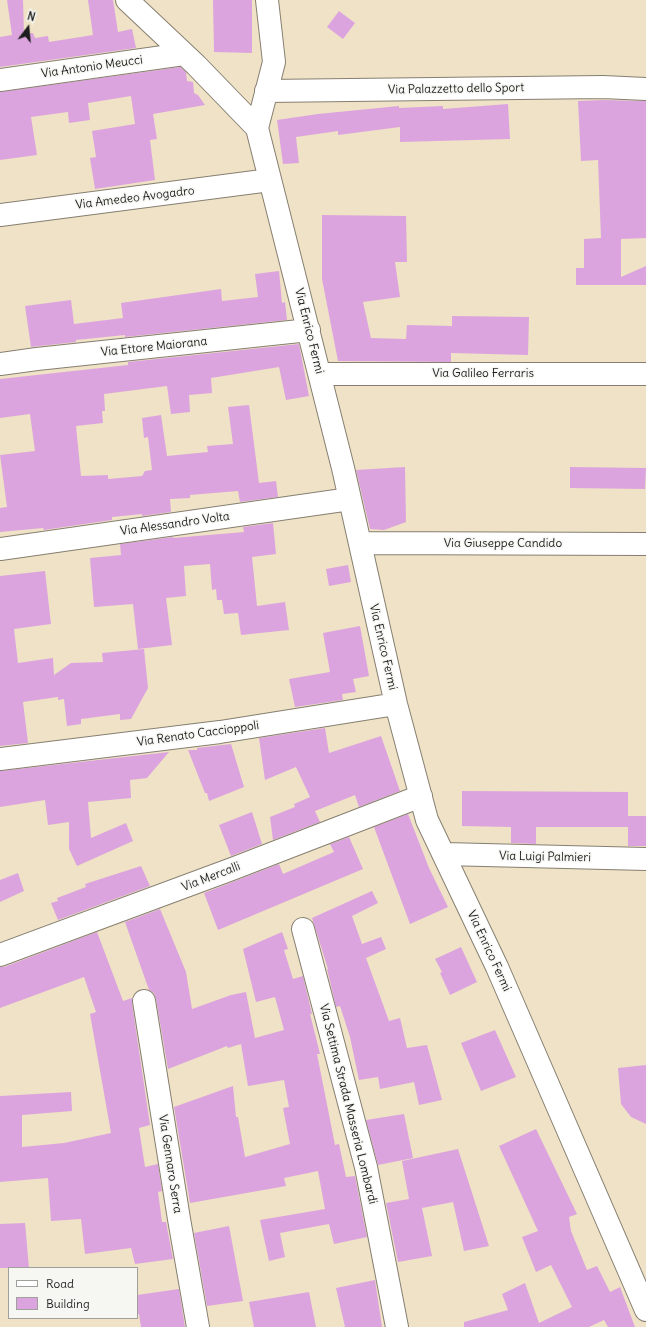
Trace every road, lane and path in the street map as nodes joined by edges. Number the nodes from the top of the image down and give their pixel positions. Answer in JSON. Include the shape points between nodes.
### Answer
{"nodes":[{"id":1,"x":127,"y":0,"type":"edge"},
{"id":2,"x":267,"y":0,"type":"edge"},
{"id":3,"x":184,"y":54,"type":"junction"},
{"id":4,"x":0,"y":80,"type":"edge"},
{"id":5,"x":646,"y":89,"type":"edge"},
{"id":6,"x":266,"y":91,"type":"junction"},
{"id":7,"x":257,"y":128,"type":"junction"},
{"id":8,"x":270,"y":180,"type":"junction"},
{"id":9,"x":0,"y":215,"type":"edge"},
{"id":10,"x":309,"y":330,"type":"junction"},
{"id":11,"x":0,"y":364,"type":"edge"},
{"id":12,"x":320,"y":374,"type":"junction"},
{"id":13,"x":646,"y":374,"type":"edge"},
{"id":14,"x":350,"y":499,"type":"junction"},
{"id":15,"x":360,"y":543,"type":"junction"},
{"id":16,"x":646,"y":544,"type":"edge"},
{"id":17,"x":0,"y":549,"type":"edge"},
{"id":18,"x":396,"y":704,"type":"junction"},
{"id":19,"x":0,"y":759,"type":"edge"},
{"id":20,"x":421,"y":796,"type":"junction"},
{"id":21,"x":444,"y":854,"type":"junction"},
{"id":22,"x":646,"y":859,"type":"edge"},
{"id":23,"x":303,"y":929,"type":"dead end"},
{"id":24,"x":0,"y":955,"type":"edge"},
{"id":25,"x":144,"y":1001,"type":"dead end"},
{"id":26,"x":646,"y":1310,"type":"edge"},
{"id":27,"x":198,"y":1327,"type":"edge"},
{"id":28,"x":397,"y":1327,"type":"edge"}],
"edges":[{"from":1,"to":3,"type":"street"},
{"from":2,"to":6,"type":"street","via":[[274,62]]},
{"from":3,"to":4,"type":"street","name":"Via Antonio Meucci"},
{"from":3,"to":7,"type":"street"},
{"from":5,"to":6,"type":"street","name":"Via Palazzetto dello Sport","via":[[602,87]]},
{"from":6,"to":7,"type":"street"},
{"from":7,"to":8,"type":"street","name":"Via Enrico Fermi"},
{"from":8,"to":9,"type":"street","name":"Via Amedeo Avogadro"},
{"from":8,"to":10,"type":"street","name":"Via Enrico Fermi"},
{"from":10,"to":11,"type":"street","name":"Via Ettore Maiorana"},
{"from":10,"to":12,"type":"street","name":"Via Enrico Fermi"},
{"from":12,"to":13,"type":"street","name":"Via Galileo Ferraris"},
{"from":12,"to":14,"type":"street","name":"Via Enrico Fermi"},
{"from":14,"to":15,"type":"street","name":"Via Enrico Fermi"},
{"from":14,"to":17,"type":"street","name":"Via Alessandro Volta"},
{"from":15,"to":16,"type":"street","name":"Via Giuseppe Candido"},
{"from":15,"to":18,"type":"street","name":"Via Enrico Fermi"},
{"from":18,"to":19,"type":"street","name":"Via Renato Caccioppoli","via":[[220,732]]},
{"from":18,"to":20,"type":"street","name":"Via Enrico Fermi"},
{"from":20,"to":21,"type":"street","name":"Via Enrico Fermi","via":[[427,820]]},
{"from":20,"to":24,"type":"street","name":"Via Mercalli"},
{"from":21,"to":22,"type":"street","name":"Via Luigi Palmieri"},
{"from":21,"to":26,"type":"street","name":"Via Enrico Fermi","via":[[497,967]]},
{"from":23,"to":28,"type":"street","name":"Via Settima Strada Masseria Lombardi","via":[[366,1167]]},
{"from":25,"to":27,"type":"street","name":"Via Gennaro Serra"}]}
